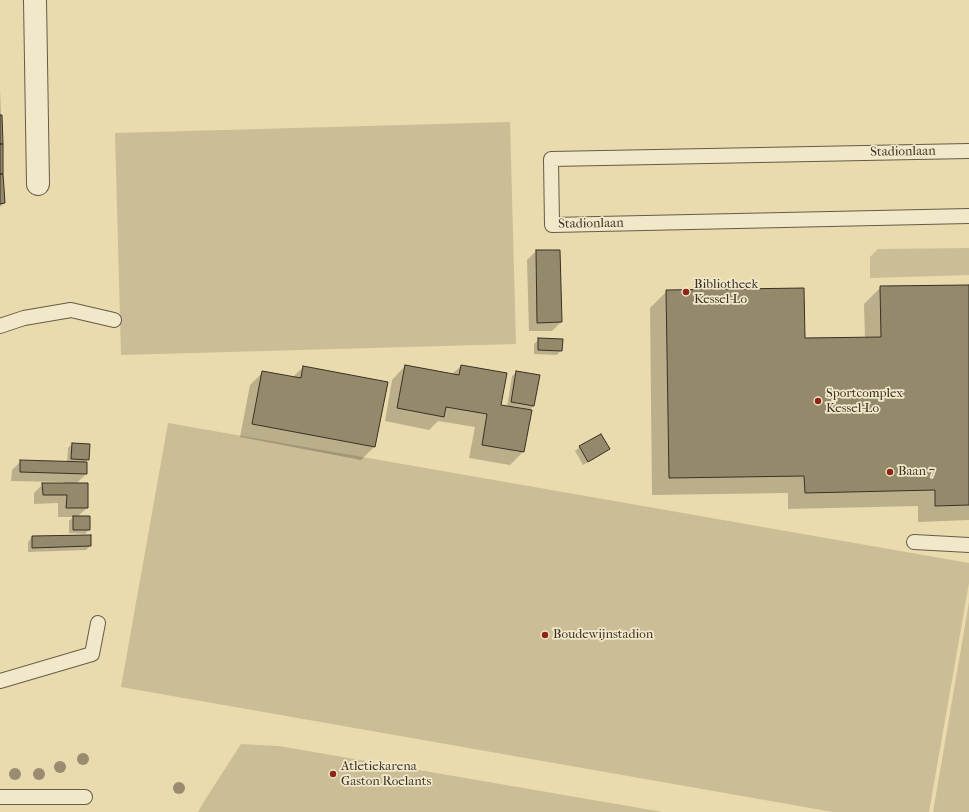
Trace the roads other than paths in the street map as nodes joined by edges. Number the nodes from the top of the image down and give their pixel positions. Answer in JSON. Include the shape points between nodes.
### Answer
{"nodes":[{"id":1,"x":35,"y":0,"type":"edge"},
{"id":2,"x":969,"y":151,"type":"edge"},
{"id":3,"x":38,"y":184,"type":"dead end"},
{"id":4,"x":969,"y":216,"type":"edge"},
{"id":5,"x":114,"y":320,"type":"dead end"},
{"id":6,"x":0,"y":326,"type":"edge"},
{"id":7,"x":914,"y":542,"type":"dead end"},
{"id":8,"x":969,"y":545,"type":"edge"},
{"id":9,"x":98,"y":624,"type":"dead end"},
{"id":10,"x":0,"y":681,"type":"edge"},
{"id":11,"x":0,"y":797,"type":"edge"},
{"id":12,"x":84,"y":797,"type":"dead end"}],
"edges":[{"from":1,"to":3,"type":"street"},
{"from":2,"to":4,"type":"lane","name":"Stadionlaan","via":[[551,160],[552,225]]},
{"from":5,"to":6,"type":"lane","via":[[71,310],[24,318]]},
{"from":7,"to":8,"type":"lane"},
{"from":9,"to":10,"type":"lane","via":[[92,654]]},
{"from":11,"to":12,"type":"lane"}]}
